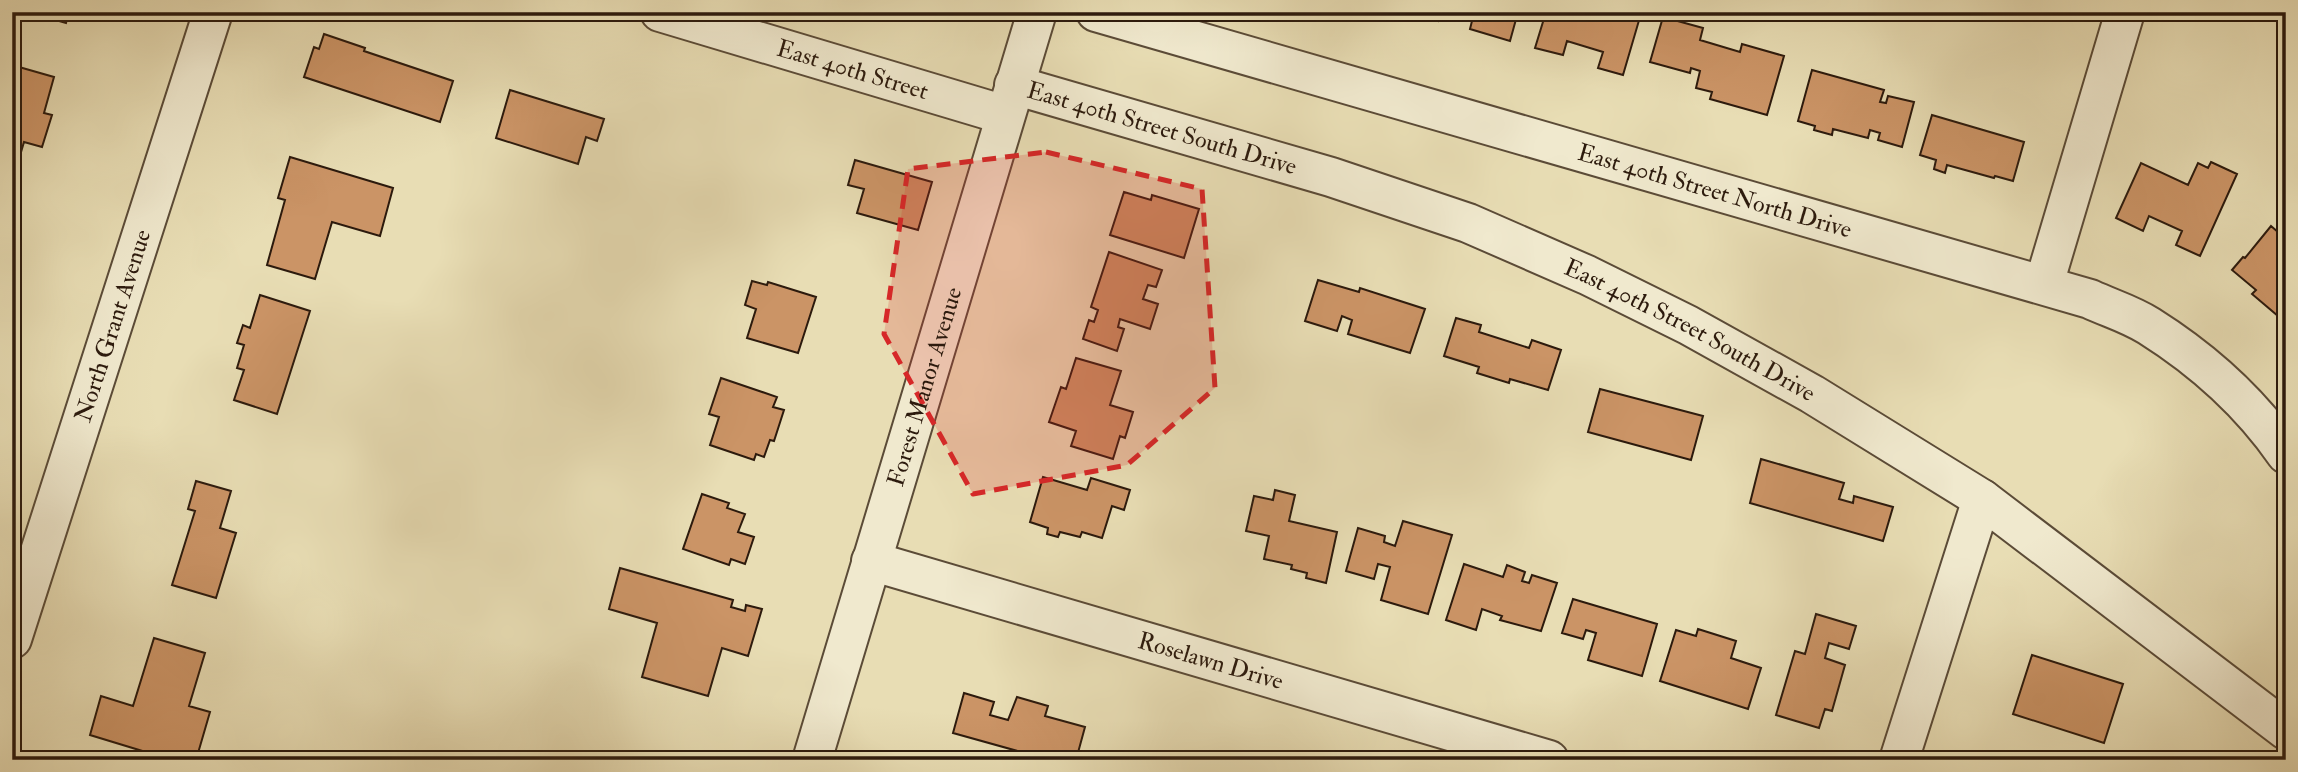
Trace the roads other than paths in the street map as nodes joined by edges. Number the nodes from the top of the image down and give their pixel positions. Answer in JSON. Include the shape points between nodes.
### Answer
{"nodes":[{"id":1,"x":213,"y":12,"type":"edge"},
{"id":2,"x":660,"y":12,"type":"edge"},
{"id":3,"x":1037,"y":12,"type":"edge"},
{"id":4,"x":1096,"y":12,"type":"edge"},
{"id":5,"x":2125,"y":12,"type":"edge"},
{"id":6,"x":1010,"y":100,"type":"junction"},
{"id":7,"x":2044,"y":284,"type":"junction"},
{"id":8,"x":2286,"y":454,"type":"edge"},
{"id":9,"x":1982,"y":499,"type":"junction"},
{"id":10,"x":871,"y":561,"type":"junction"},
{"id":11,"x":12,"y":639,"type":"edge"},
{"id":12,"x":2286,"y":730,"type":"edge"},
{"id":13,"x":812,"y":760,"type":"edge"},
{"id":14,"x":1549,"y":760,"type":"edge"},
{"id":15,"x":1899,"y":760,"type":"edge"}],
"edges":[{"from":1,"to":11,"type":"street","name":"North Grant Avenue"},
{"from":2,"to":6,"type":"street","name":"East 40th Street"},
{"from":3,"to":6,"type":"street","name":"Forest Manor Avenue"},
{"from":4,"to":7,"type":"street","name":"East 40th Street North Drive"},
{"from":5,"to":7,"type":"street"},
{"from":6,"to":9,"type":"street","name":"East 40th Street South Drive","via":[[1331,177],[1468,223],[1587,275],[1716,340]]},
{"from":6,"to":10,"type":"street","name":"Forest Manor Avenue"},
{"from":7,"to":8,"type":"street","name":"East 40th Street North Drive","via":[[2120,311],[2175,342],[2236,394]]},
{"from":9,"to":12,"type":"street","name":"East 40th Street South Drive"},
{"from":9,"to":15,"type":"street"},
{"from":10,"to":13,"type":"street","name":"Forest Manor Avenue"},
{"from":10,"to":14,"type":"street","name":"Roselawn Drive"}]}
